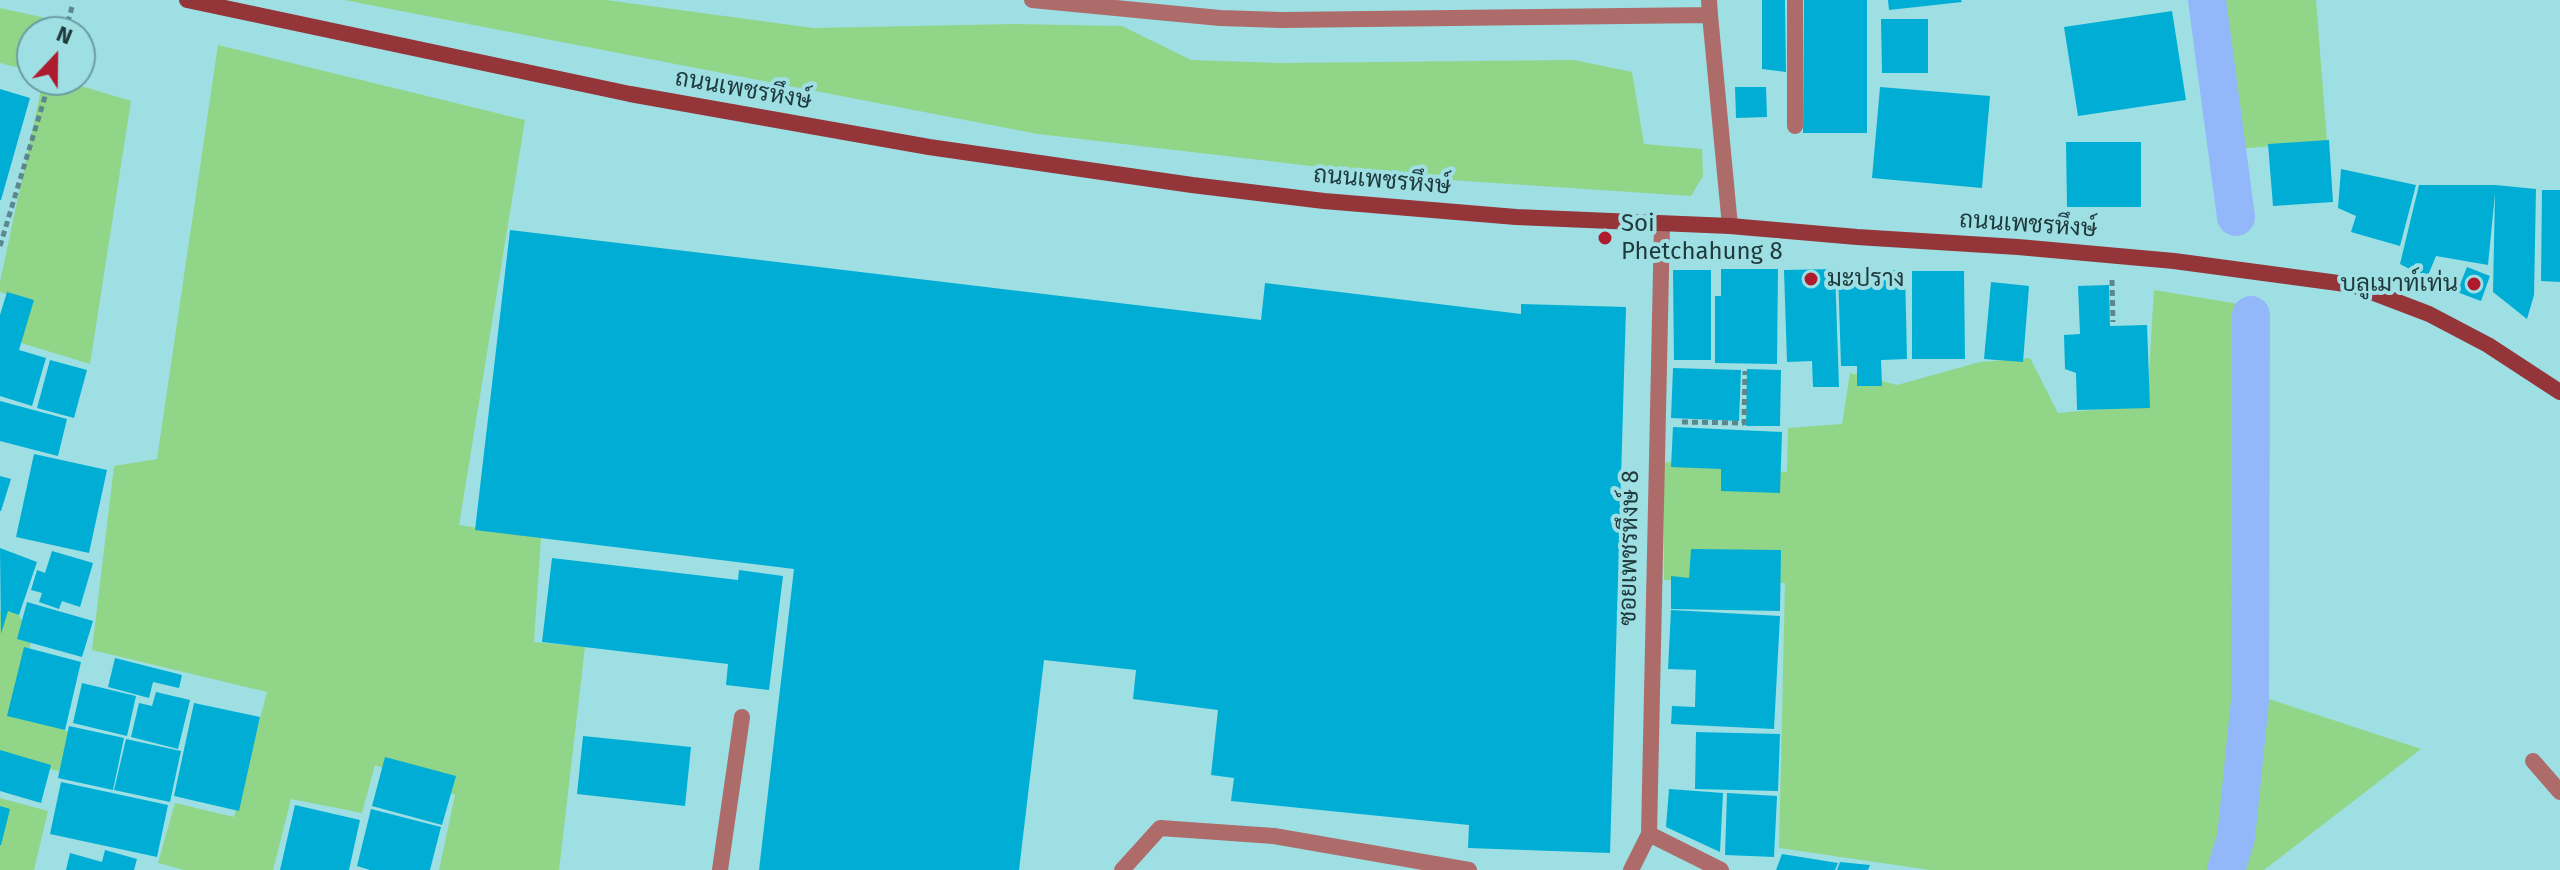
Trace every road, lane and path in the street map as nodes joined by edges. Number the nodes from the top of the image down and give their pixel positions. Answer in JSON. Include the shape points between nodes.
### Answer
{"nodes":[{"id":1,"x":187,"y":0,"type":"edge"},
{"id":2,"x":1032,"y":0,"type":"edge"},
{"id":3,"x":1220,"y":0,"type":"edge"},
{"id":4,"x":1795,"y":0,"type":"edge"},
{"id":5,"x":72,"y":7,"type":"dead end"},
{"id":6,"x":1709,"y":8,"type":"edge"},
{"id":7,"x":69,"y":16,"type":"edge"},
{"id":8,"x":1220,"y":18,"type":"junction"},
{"id":9,"x":45,"y":96,"type":"edge"},
{"id":10,"x":1795,"y":126,"type":"dead end"},
{"id":11,"x":1662,"y":224,"type":"junction"},
{"id":12,"x":1730,"y":226,"type":"junction"},
{"id":13,"x":0,"y":246,"type":"edge"},
{"id":14,"x":2112,"y":274,"type":"dead end"},
{"id":15,"x":2113,"y":322,"type":"dead end"},
{"id":16,"x":1745,"y":371,"type":"dead end"},
{"id":17,"x":2560,"y":392,"type":"edge"},
{"id":18,"x":1657,"y":421,"type":"junction"},
{"id":19,"x":742,"y":717,"type":"dead end"},
{"id":20,"x":2533,"y":761,"type":"dead end"},
{"id":21,"x":2560,"y":792,"type":"edge"},
{"id":22,"x":1649,"y":834,"type":"junction"},
{"id":23,"x":720,"y":870,"type":"edge"},
{"id":24,"x":1122,"y":870,"type":"edge"},
{"id":25,"x":1469,"y":870,"type":"edge"},
{"id":26,"x":1631,"y":870,"type":"edge"},
{"id":27,"x":1721,"y":870,"type":"edge"}],
"edges":[{"from":1,"to":11,"type":"main road","name":"ถนนเพชรหึงษ์","via":[[630,94],[929,147],[1324,201]]},
{"from":2,"to":8,"type":"street"},
{"from":3,"to":8,"type":"street"},
{"from":4,"to":10,"type":"street"},
{"from":5,"to":7,"type":"path"},
{"from":6,"to":8,"type":"street"},
{"from":6,"to":12,"type":"street"},
{"from":9,"to":13,"type":"path"},
{"from":11,"to":12,"type":"main road","name":"ถนนเพชรหึงษ์"},
{"from":11,"to":18,"type":"street","name":"ซอยเพชรหึงษ์ 8"},
{"from":12,"to":17,"type":"main road","name":"ถนนเพชรหึงษ์","via":[[2174,261],[2353,285],[2429,314]]},
{"from":14,"to":15,"type":"path"},
{"from":16,"to":18,"type":"path","via":[[1744,423]]},
{"from":18,"to":22,"type":"street","name":"ซอยเพชรหึงษ์ 8"},
{"from":19,"to":23,"type":"street"},
{"from":20,"to":21,"type":"street"},
{"from":22,"to":26,"type":"street","name":"ซอยเพชรหึงษ์ 8"},
{"from":22,"to":27,"type":"street"},
{"from":24,"to":25,"type":"street","via":[[1160,828],[1274,836]]}]}
